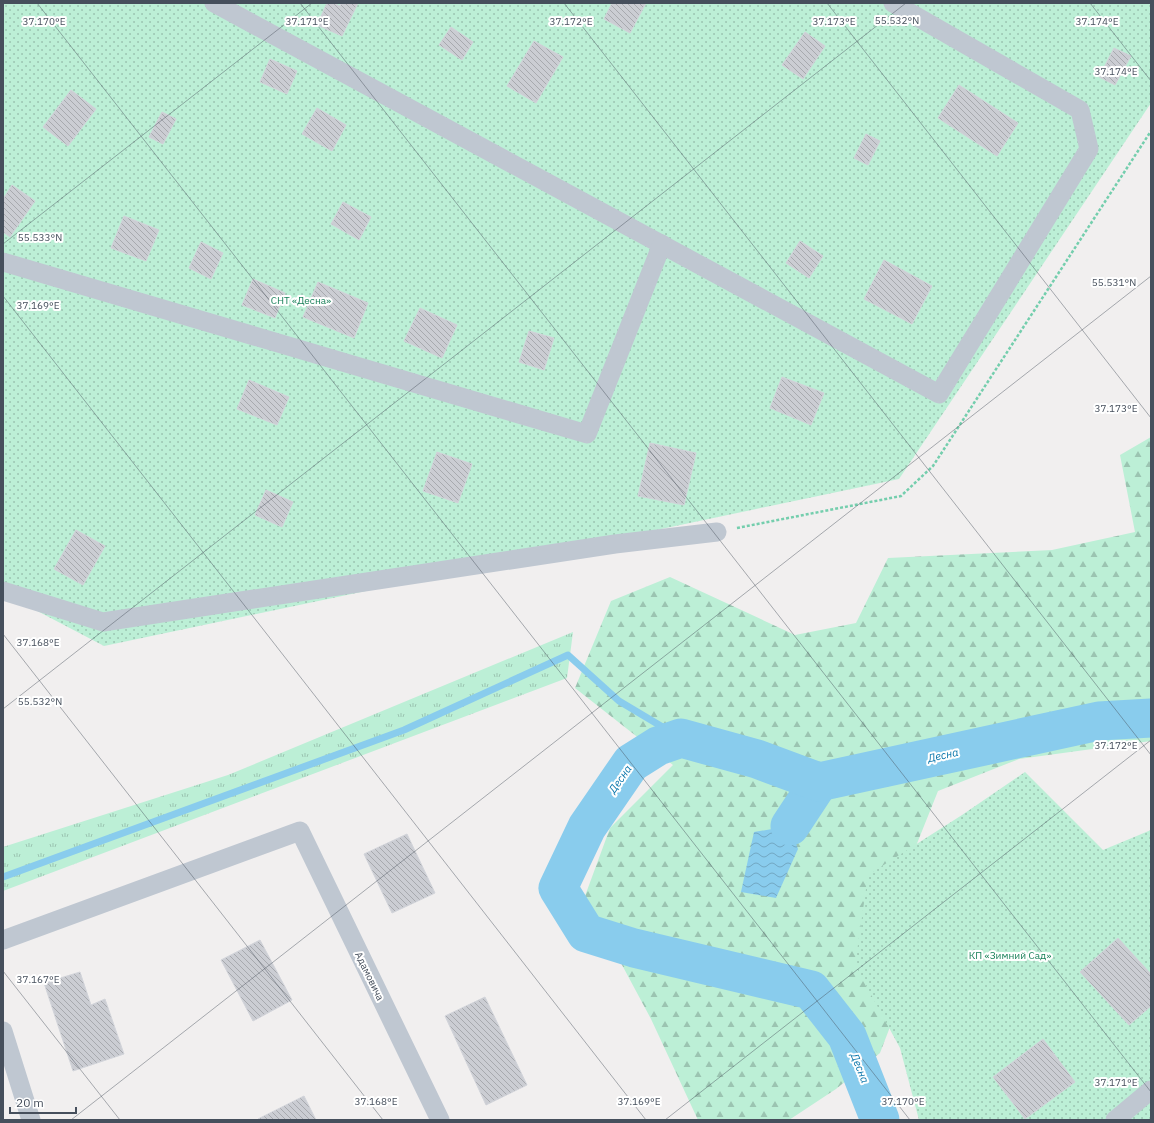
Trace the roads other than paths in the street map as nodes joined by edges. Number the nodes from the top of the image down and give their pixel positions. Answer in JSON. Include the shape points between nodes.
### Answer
{"nodes":[{"id":1,"x":214,"y":3,"type":"edge"},
{"id":2,"x":893,"y":3,"type":"edge"},
{"id":3,"x":662,"y":244,"type":"junction"},
{"id":4,"x":3,"y":262,"type":"edge"},
{"id":5,"x":717,"y":532,"type":"dead end"},
{"id":6,"x":3,"y":591,"type":"edge"},
{"id":7,"x":3,"y":940,"type":"edge"},
{"id":8,"x":3,"y":1031,"type":"edge"},
{"id":9,"x":1151,"y":1090,"type":"edge"},
{"id":10,"x":31,"y":1120,"type":"edge"},
{"id":11,"x":440,"y":1120,"type":"edge"},
{"id":12,"x":1116,"y":1120,"type":"edge"}],
"edges":[{"from":1,"to":3,"type":"street"},
{"from":2,"to":3,"type":"street","via":[[1080,110],[1089,150],[939,394]]},
{"from":3,"to":4,"type":"street","via":[[586,434]]},
{"from":5,"to":6,"type":"street","via":[[615,544],[103,622]]},
{"from":7,"to":11,"type":"street","name":"Адамовича","via":[[300,832]]},
{"from":8,"to":10,"type":"street"},
{"from":9,"to":12,"type":"street"}]}
